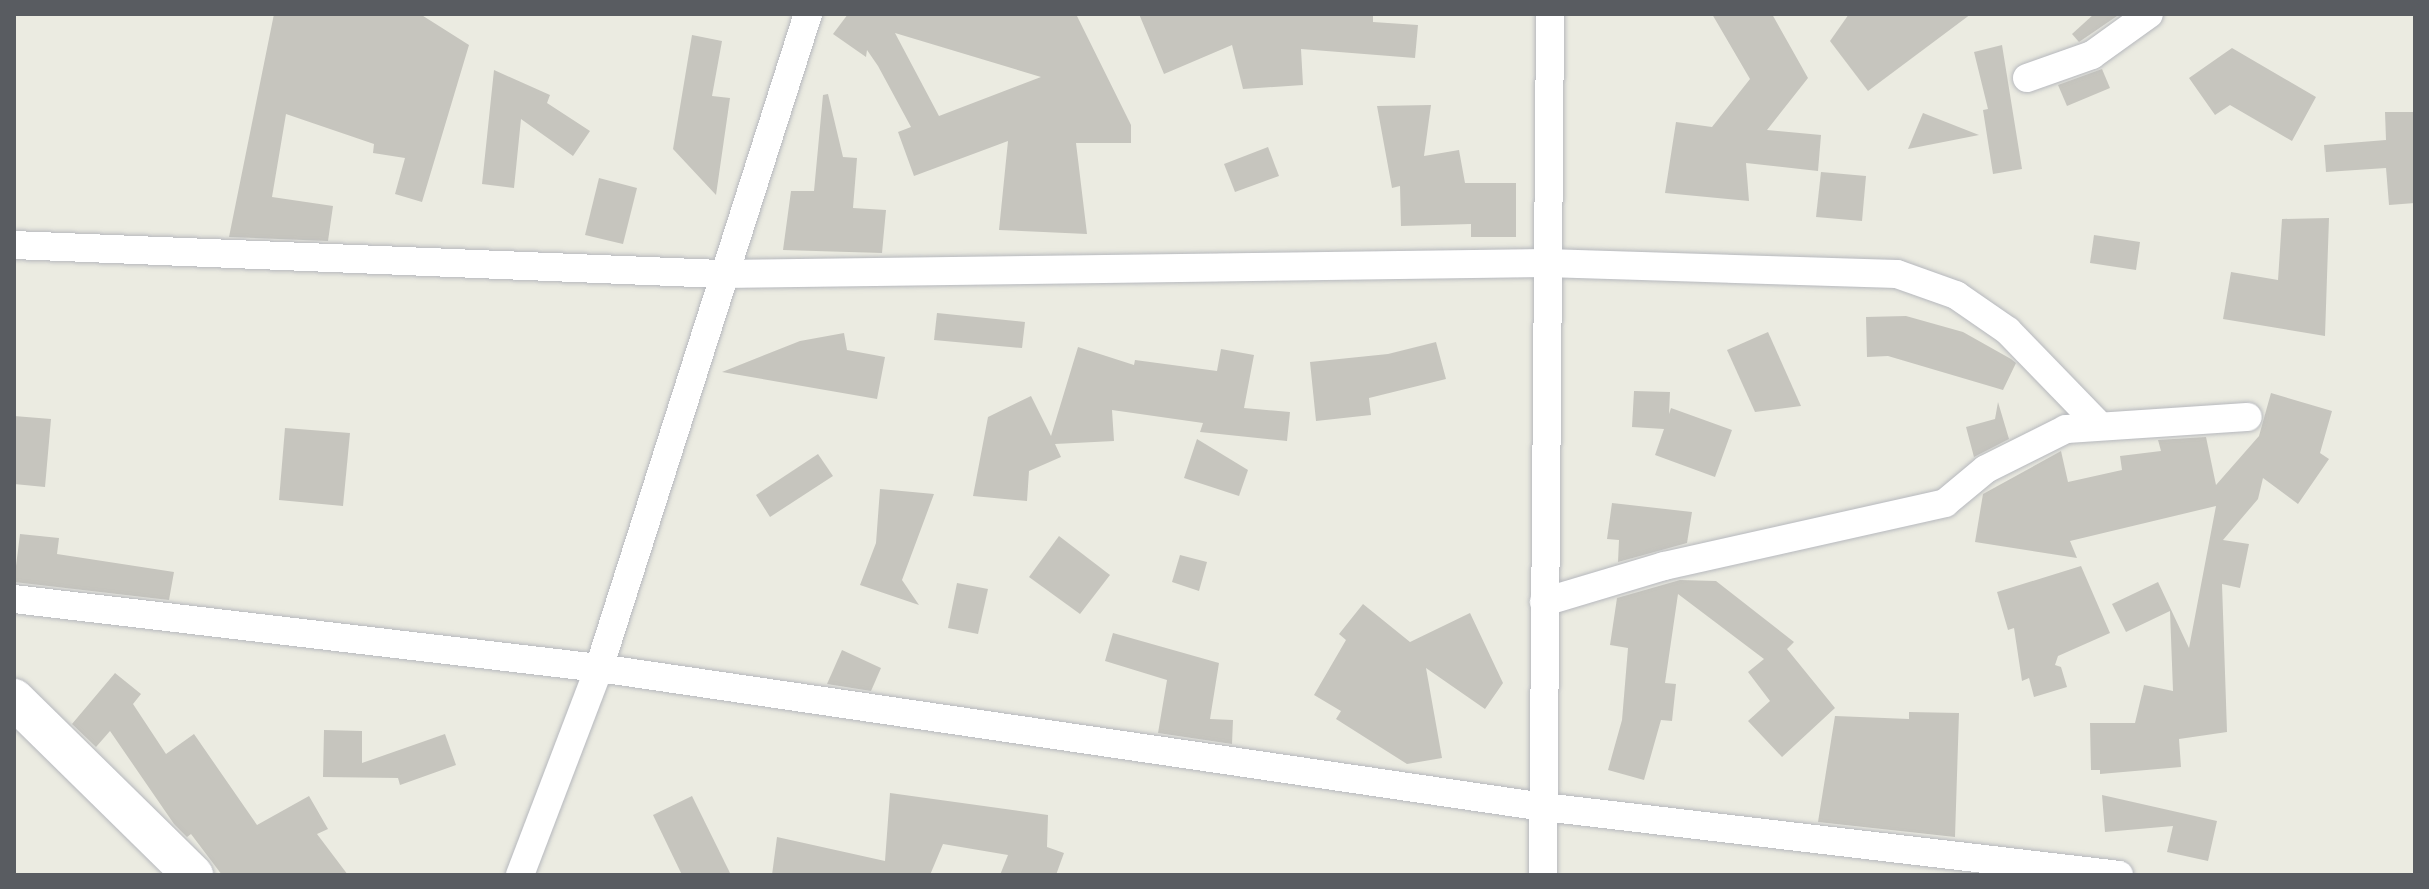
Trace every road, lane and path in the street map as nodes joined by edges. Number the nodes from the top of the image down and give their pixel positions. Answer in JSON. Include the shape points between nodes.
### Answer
{"nodes":[{"id":1,"x":808,"y":14,"type":"edge"},
{"id":2,"x":1550,"y":14,"type":"edge"},
{"id":3,"x":2149,"y":14,"type":"edge"},
{"id":4,"x":2027,"y":78,"type":"dead end"},
{"id":5,"x":14,"y":245,"type":"edge"},
{"id":6,"x":1546,"y":263,"type":"junction"},
{"id":7,"x":722,"y":274,"type":"junction"},
{"id":8,"x":2248,"y":417,"type":"dead end"},
{"id":9,"x":2099,"y":425,"type":"junction"},
{"id":10,"x":14,"y":599,"type":"edge"},
{"id":11,"x":1544,"y":602,"type":"junction"},
{"id":12,"x":599,"y":668,"type":"junction"},
{"id":13,"x":14,"y":699,"type":"edge"},
{"id":14,"x":1544,"y":807,"type":"junction"},
{"id":15,"x":1910,"y":851,"type":"junction"},
{"id":16,"x":193,"y":875,"type":"edge"},
{"id":17,"x":520,"y":875,"type":"edge"},
{"id":18,"x":1543,"y":875,"type":"edge"},
{"id":19,"x":1926,"y":875,"type":"edge"},
{"id":20,"x":2119,"y":875,"type":"edge"}],
"edges":[{"from":1,"to":7,"type":"street"},
{"from":2,"to":6,"type":"street"},
{"from":3,"to":4,"type":"street","via":[[2092,55]]},
{"from":5,"to":7,"type":"street"},
{"from":6,"to":7,"type":"street"},
{"from":6,"to":9,"type":"street","via":[[1897,274],[1956,295],[2008,331]]},
{"from":6,"to":11,"type":"street"},
{"from":7,"to":12,"type":"street"},
{"from":8,"to":9,"type":"street"},
{"from":9,"to":11,"type":"street","via":[[2066,429],[2029,445],[1986,469],[1945,503],[1664,566]]},
{"from":10,"to":12,"type":"street"},
{"from":11,"to":14,"type":"street"},
{"from":12,"to":14,"type":"street"},
{"from":12,"to":17,"type":"street"},
{"from":13,"to":16,"type":"street"},
{"from":14,"to":15,"type":"street"},
{"from":14,"to":18,"type":"street"},
{"from":15,"to":19,"type":"street"},
{"from":15,"to":20,"type":"street"}]}
